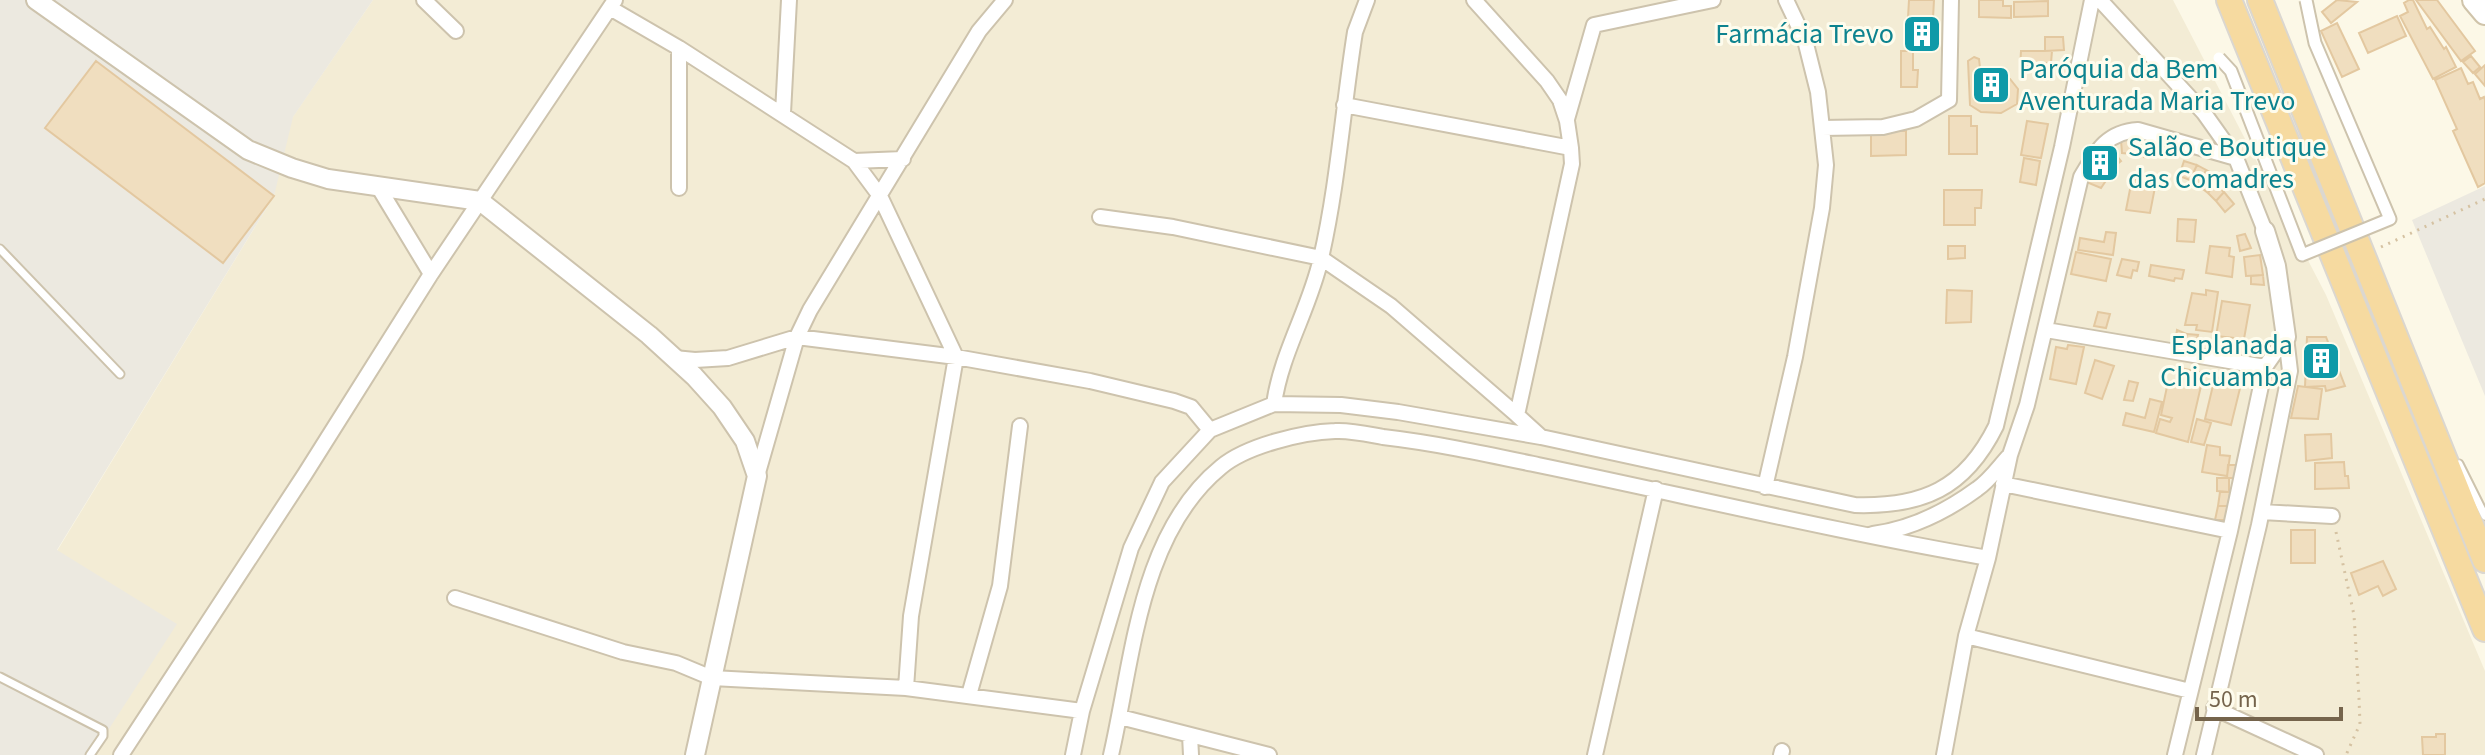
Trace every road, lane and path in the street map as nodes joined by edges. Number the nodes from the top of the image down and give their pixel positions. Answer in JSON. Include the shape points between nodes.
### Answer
{"nodes":[{"id":1,"x":36,"y":0,"type":"edge"},
{"id":2,"x":424,"y":0,"type":"edge"},
{"id":3,"x":789,"y":0,"type":"edge"},
{"id":4,"x":1005,"y":0,"type":"edge"},
{"id":5,"x":1367,"y":0,"type":"edge"},
{"id":6,"x":1474,"y":0,"type":"edge"},
{"id":7,"x":1713,"y":0,"type":"edge"},
{"id":8,"x":1786,"y":0,"type":"edge"},
{"id":9,"x":1951,"y":0,"type":"edge"},
{"id":10,"x":2092,"y":0,"type":"edge"},
{"id":11,"x":2100,"y":0,"type":"edge"},
{"id":12,"x":2229,"y":0,"type":"edge"},
{"id":13,"x":2260,"y":0,"type":"edge"},
{"id":14,"x":2306,"y":0,"type":"edge"},
{"id":15,"x":2474,"y":0,"type":"edge"},
{"id":16,"x":613,"y":4,"type":"edge"},
{"id":17,"x":992,"y":7,"type":"edge"},
{"id":18,"x":2485,"y":13,"type":"edge"},
{"id":19,"x":456,"y":31,"type":"dead end"},
{"id":20,"x":679,"y":48,"type":"junction"},
{"id":21,"x":2219,"y":58,"type":"dead end"},
{"id":22,"x":1344,"y":105,"type":"junction"},
{"id":23,"x":783,"y":113,"type":"junction"},
{"id":24,"x":1567,"y":121,"type":"junction"},
{"id":25,"x":1822,"y":128,"type":"junction"},
{"id":26,"x":1571,"y":148,"type":"junction"},
{"id":27,"x":2236,"y":158,"type":"junction"},
{"id":28,"x":903,"y":159,"type":"junction"},
{"id":29,"x":854,"y":161,"type":"junction"},
{"id":30,"x":379,"y":188,"type":"junction"},
{"id":31,"x":679,"y":188,"type":"dead end"},
{"id":32,"x":880,"y":196,"type":"junction"},
{"id":33,"x":2485,"y":199,"type":"edge"},
{"id":34,"x":480,"y":201,"type":"junction"},
{"id":35,"x":1100,"y":217,"type":"dead end"},
{"id":36,"x":2265,"y":231,"type":"joint"},
{"id":37,"x":0,"y":249,"type":"edge"},
{"id":38,"x":2363,"y":255,"type":"junction"},
{"id":39,"x":1321,"y":258,"type":"junction"},
{"id":40,"x":431,"y":274,"type":"junction"},
{"id":41,"x":2046,"y":330,"type":"junction"},
{"id":42,"x":797,"y":337,"type":"junction"},
{"id":43,"x":2286,"y":337,"type":"junction"},
{"id":44,"x":2396,"y":341,"type":"junction"},
{"id":45,"x":956,"y":357,"type":"junction"},
{"id":46,"x":674,"y":358,"type":"junction"},
{"id":47,"x":2265,"y":367,"type":"junction"},
{"id":48,"x":120,"y":374,"type":"dead end"},
{"id":49,"x":1274,"y":404,"type":"junction"},
{"id":50,"x":1517,"y":415,"type":"junction"},
{"id":51,"x":1020,"y":426,"type":"dead end"},
{"id":52,"x":1210,"y":430,"type":"junction"},
{"id":53,"x":1541,"y":437,"type":"junction"},
{"id":54,"x":2451,"y":449,"type":"dead end"},
{"id":55,"x":2010,"y":455,"type":"junction"},
{"id":56,"x":2458,"y":462,"type":"dead end"},
{"id":57,"x":757,"y":476,"type":"junction"},
{"id":58,"x":2003,"y":484,"type":"junction"},
{"id":59,"x":1765,"y":487,"type":"junction"},
{"id":60,"x":1656,"y":489,"type":"junction"},
{"id":61,"x":2262,"y":512,"type":"junction"},
{"id":62,"x":2332,"y":516,"type":"joint"},
{"id":63,"x":2485,"y":516,"type":"edge"},
{"id":64,"x":2230,"y":531,"type":"junction"},
{"id":65,"x":1861,"y":536,"type":"junction"},
{"id":66,"x":1988,"y":558,"type":"junction"},
{"id":67,"x":2485,"y":560,"type":"edge"},
{"id":68,"x":455,"y":598,"type":"dead end"},
{"id":69,"x":2485,"y":629,"type":"edge"},
{"id":70,"x":1966,"y":636,"type":"junction"},
{"id":71,"x":0,"y":677,"type":"edge"},
{"id":72,"x":712,"y":678,"type":"junction"},
{"id":73,"x":906,"y":688,"type":"junction"},
{"id":74,"x":2190,"y":691,"type":"junction"},
{"id":75,"x":969,"y":695,"type":"junction"},
{"id":76,"x":2214,"y":708,"type":"junction"},
{"id":77,"x":1082,"y":711,"type":"junction"},
{"id":78,"x":1120,"y":717,"type":"junction"},
{"id":79,"x":1190,"y":735,"type":"junction"},
{"id":80,"x":90,"y":755,"type":"edge"},
{"id":81,"x":121,"y":755,"type":"edge"},
{"id":82,"x":695,"y":755,"type":"edge"},
{"id":83,"x":1073,"y":755,"type":"edge"},
{"id":84,"x":1111,"y":755,"type":"edge"},
{"id":85,"x":1191,"y":755,"type":"edge"},
{"id":86,"x":1269,"y":755,"type":"edge"},
{"id":87,"x":1595,"y":755,"type":"edge"},
{"id":88,"x":1944,"y":755,"type":"edge"},
{"id":89,"x":2175,"y":755,"type":"edge"},
{"id":90,"x":2204,"y":755,"type":"edge"},
{"id":91,"x":2316,"y":755,"type":"edge"},
{"id":92,"x":2346,"y":755,"type":"edge"}],
"edges":[{"from":1,"to":30,"type":"street","via":[[248,150],[328,179]]},
{"from":2,"to":19,"type":"street"},
{"from":3,"to":23,"type":"street"},
{"from":4,"to":17,"type":"street"},
{"from":5,"to":22,"type":"street","via":[[1355,32]]},
{"from":6,"to":24,"type":"street","via":[[1547,81]]},
{"from":7,"to":24,"type":"street","via":[[1594,25]]},
{"from":8,"to":25,"type":"street","via":[[1805,40]]},
{"from":9,"to":25,"type":"street","via":[[1949,100],[1916,119],[1883,127]]},
{"from":10,"to":59,"type":"street","via":[[2021,326],[1986,446],[1946,487],[1890,506],[1855,505]]},
{"from":11,"to":27,"type":"street","via":[[2204,113]]},
{"from":12,"to":69,"type":"highway"},
{"from":13,"to":38,"type":"highway"},
{"from":14,"to":21,"type":"street","bridge":true,"via":[[2315,43],[2390,219],[2302,255],[2231,71]]},
{"from":15,"to":18,"type":"main road"},
{"from":16,"to":20,"type":"street"},
{"from":16,"to":34,"type":"street"},
{"from":17,"to":28,"type":"street"},
{"from":20,"to":23,"type":"street"},
{"from":20,"to":31,"type":"street"},
{"from":22,"to":26,"type":"street"},
{"from":22,"to":39,"type":"street"},
{"from":23,"to":29,"type":"street"},
{"from":24,"to":26,"type":"street"},
{"from":25,"to":59,"type":"street","via":[[1822,208]]},
{"from":26,"to":50,"type":"street","via":[[1572,164]]},
{"from":27,"to":36,"type":"street"},
{"from":27,"to":41,"type":"street","via":[[2138,130],[2112,136],[2081,177]]},
{"from":28,"to":29,"type":"street"},
{"from":28,"to":32,"type":"street"},
{"from":29,"to":32,"type":"street"},
{"from":30,"to":34,"type":"street"},
{"from":30,"to":40,"type":"street"},
{"from":32,"to":42,"type":"street"},
{"from":32,"to":45,"type":"street"},
{"from":33,"to":38,"type":"path"},
{"from":34,"to":40,"type":"street"},
{"from":34,"to":46,"type":"street"},
{"from":35,"to":39,"type":"street"},
{"from":36,"to":43,"type":"street"},
{"from":37,"to":48,"type":"lane"},
{"from":38,"to":44,"type":"highway"},
{"from":39,"to":49,"type":"street","via":[[1277,381]]},
{"from":39,"to":50,"type":"street","via":[[1391,306]]},
{"from":40,"to":81,"type":"street"},
{"from":41,"to":47,"type":"street"},
{"from":41,"to":55,"type":"street"},
{"from":42,"to":45,"type":"street"},
{"from":42,"to":46,"type":"street","via":[[728,358]]},
{"from":42,"to":57,"type":"street"},
{"from":43,"to":47,"type":"street"},
{"from":43,"to":61,"type":"street","via":[[2290,371]]},
{"from":44,"to":54,"type":"lane"},
{"from":44,"to":67,"type":"highway"},
{"from":45,"to":52,"type":"street","via":[[1174,401],[1191,407]]},
{"from":45,"to":73,"type":"street","via":[[911,616]]},
{"from":46,"to":57,"type":"street","via":[[722,407],[745,441]]},
{"from":47,"to":64,"type":"street"},
{"from":49,"to":52,"type":"street"},
{"from":49,"to":53,"type":"street","via":[[1398,412]]},
{"from":50,"to":53,"type":"street"},
{"from":51,"to":75,"type":"street","via":[[1000,586]]},
{"from":52,"to":77,"type":"street","via":[[1162,482],[1131,548]]},
{"from":53,"to":59,"type":"street"},
{"from":55,"to":58,"type":"street"},
{"from":55,"to":65,"type":"street","via":[[1980,488],[1943,510],[1898,531]]},
{"from":56,"to":63,"type":"lane"},
{"from":57,"to":72,"type":"street"},
{"from":58,"to":64,"type":"street"},
{"from":58,"to":66,"type":"street"},
{"from":60,"to":65,"type":"street"},
{"from":60,"to":78,"type":"street","via":[[1338,431],[1262,446],[1222,465],[1187,503],[1159,557],[1136,622]]},
{"from":60,"to":87,"type":"street"},
{"from":61,"to":62,"type":"street"},
{"from":61,"to":76,"type":"street"},
{"from":62,"to":92,"type":"path","via":[[2354,615],[2358,670],[2360,724]]},
{"from":64,"to":74,"type":"street"},
{"from":65,"to":66,"type":"street"},
{"from":66,"to":70,"type":"street"},
{"from":68,"to":72,"type":"street"},
{"from":70,"to":74,"type":"street"},
{"from":70,"to":88,"type":"street"},
{"from":71,"to":80,"type":"lane","via":[[103,730]]},
{"from":72,"to":73,"type":"street"},
{"from":72,"to":82,"type":"street"},
{"from":73,"to":75,"type":"street"},
{"from":74,"to":89,"type":"street"},
{"from":75,"to":77,"type":"street"},
{"from":76,"to":90,"type":"street"},
{"from":76,"to":91,"type":"street"},
{"from":77,"to":83,"type":"street"},
{"from":78,"to":79,"type":"street"},
{"from":78,"to":84,"type":"street"},
{"from":79,"to":85,"type":"street"},
{"from":79,"to":86,"type":"street"}]}
